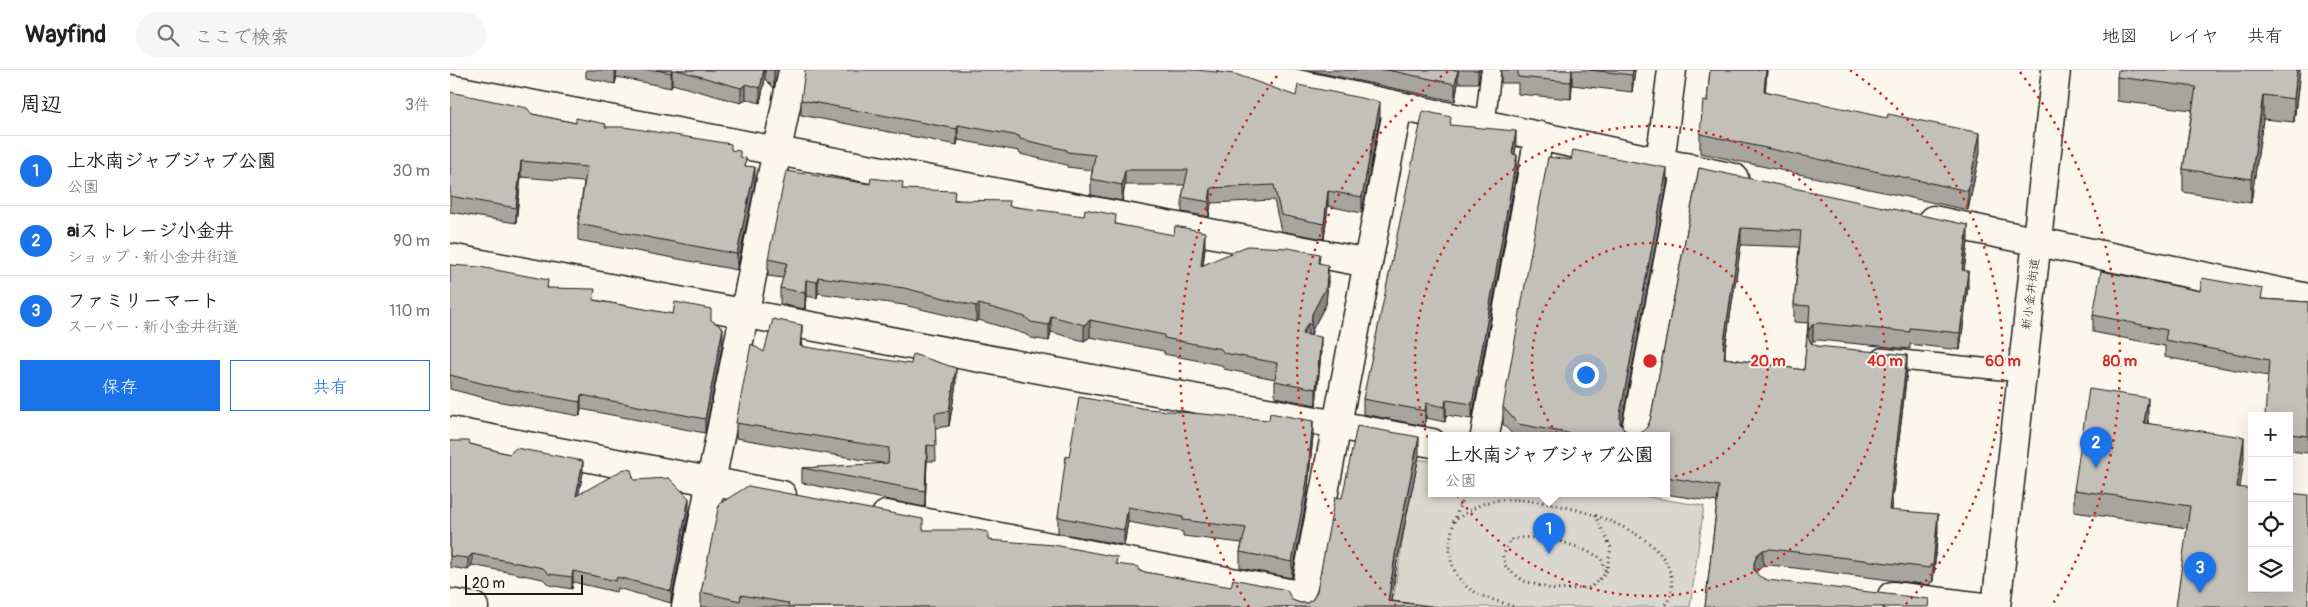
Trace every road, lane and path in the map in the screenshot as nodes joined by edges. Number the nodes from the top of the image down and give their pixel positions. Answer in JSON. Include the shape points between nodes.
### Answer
{"nodes":[{"id":1,"x":793,"y":70,"type":"edge"},
{"id":2,"x":1233,"y":70,"type":"edge"},
{"id":3,"x":1491,"y":70,"type":"edge"},
{"id":4,"x":1672,"y":70,"type":"edge"},
{"id":5,"x":2056,"y":70,"type":"edge"},
{"id":6,"x":450,"y":89,"type":"edge"},
{"id":7,"x":1398,"y":106,"type":"junction"},
{"id":8,"x":1485,"y":125,"type":"junction"},
{"id":9,"x":1539,"y":136,"type":"junction"},
{"id":10,"x":776,"y":151,"type":"junction"},
{"id":11,"x":1673,"y":165,"type":"junction"},
{"id":12,"x":1754,"y":182,"type":"edge"},
{"id":13,"x":1910,"y":215,"type":"edge"},
{"id":14,"x":2038,"y":242,"type":"junction"},
{"id":15,"x":450,"y":258,"type":"edge"},
{"id":16,"x":1368,"y":263,"type":"junction"},
{"id":17,"x":2308,"y":298,"type":"edge"},
{"id":18,"x":744,"y":315,"type":"junction"},
{"id":19,"x":1867,"y":356,"type":"edge"},
{"id":20,"x":2022,"y":372,"type":"junction"},
{"id":21,"x":1337,"y":427,"type":"junction"},
{"id":22,"x":450,"y":431,"type":"edge"},
{"id":23,"x":1486,"y":432,"type":"edge"},
{"id":24,"x":1635,"y":432,"type":"edge"},
{"id":25,"x":1428,"y":442,"type":"edge"},
{"id":26,"x":711,"y":482,"type":"junction"},
{"id":27,"x":1463,"y":497,"type":"edge"},
{"id":28,"x":1550,"y":497,"type":"edge"},
{"id":29,"x":808,"y":500,"type":"edge"},
{"id":30,"x":1551,"y":504,"type":"junction"},
{"id":31,"x":857,"y":510,"type":"edge"},
{"id":32,"x":1595,"y":515,"type":"junction"},
{"id":33,"x":1453,"y":522,"type":"junction"},
{"id":34,"x":1606,"y":573,"type":"junction"},
{"id":35,"x":1866,"y":593,"type":"edge"},
{"id":36,"x":450,"y":602,"type":"edge"},
{"id":37,"x":1303,"y":602,"type":"edge"},
{"id":38,"x":474,"y":607,"type":"edge"},
{"id":39,"x":686,"y":607,"type":"edge"},
{"id":40,"x":1515,"y":607,"type":"edge"},
{"id":41,"x":1663,"y":607,"type":"edge"},
{"id":42,"x":1982,"y":607,"type":"edge"},
{"id":43,"x":1996,"y":607,"type":"edge"}],
"edges":[{"from":1,"to":10,"type":"street"},
{"from":2,"to":7,"type":"street"},
{"from":3,"to":8,"type":"lane"},
{"from":4,"to":11,"type":"street"},
{"from":5,"to":14,"type":"street","name":"新小金井街道"},
{"from":6,"to":10,"type":"street"},
{"from":7,"to":8,"type":"street"},
{"from":7,"to":16,"type":"street"},
{"from":8,"to":9,"type":"street"},
{"from":9,"to":11,"type":"street"},
{"from":9,"to":23,"type":"street"},
{"from":10,"to":16,"type":"street"},
{"from":10,"to":18,"type":"street"},
{"from":11,"to":12,"type":"street"},
{"from":11,"to":24,"type":"street"},
{"from":13,"to":14,"type":"street"},
{"from":14,"to":17,"type":"street"},
{"from":14,"to":20,"type":"street","name":"新小金井街道"},
{"from":15,"to":18,"type":"street"},
{"from":16,"to":21,"type":"street"},
{"from":18,"to":21,"type":"street"},
{"from":18,"to":26,"type":"street"},
{"from":19,"to":20,"type":"lane"},
{"from":20,"to":43,"type":"street","name":"新小金井街道"},
{"from":21,"to":25,"type":"street"},
{"from":21,"to":37,"type":"street"},
{"from":22,"to":26,"type":"street"},
{"from":26,"to":29,"type":"street"},
{"from":26,"to":39,"type":"street"},
{"from":27,"to":33,"type":"path"},
{"from":28,"to":30,"type":"path"},
{"from":30,"to":32,"type":"path"},
{"from":30,"to":33,"type":"path","via":[[1499,500],[1475,507]]},
{"from":31,"to":37,"type":"street"},
{"from":32,"to":34,"type":"path","via":[[1611,548]]},
{"from":32,"to":41,"type":"path","via":[[1643,539],[1669,564],[1671,599]]},
{"from":33,"to":40,"type":"path","via":[[1449,549],[1463,584]]},
{"from":34,"to":34,"type":"path","via":[[1590,588],[1555,590],[1524,581],[1506,568],[1503,556],[1510,540],[1525,536],[1552,539],[1601,558]]},
{"from":35,"to":42,"type":"street"},
{"from":36,"to":38,"type":"street"}]}
